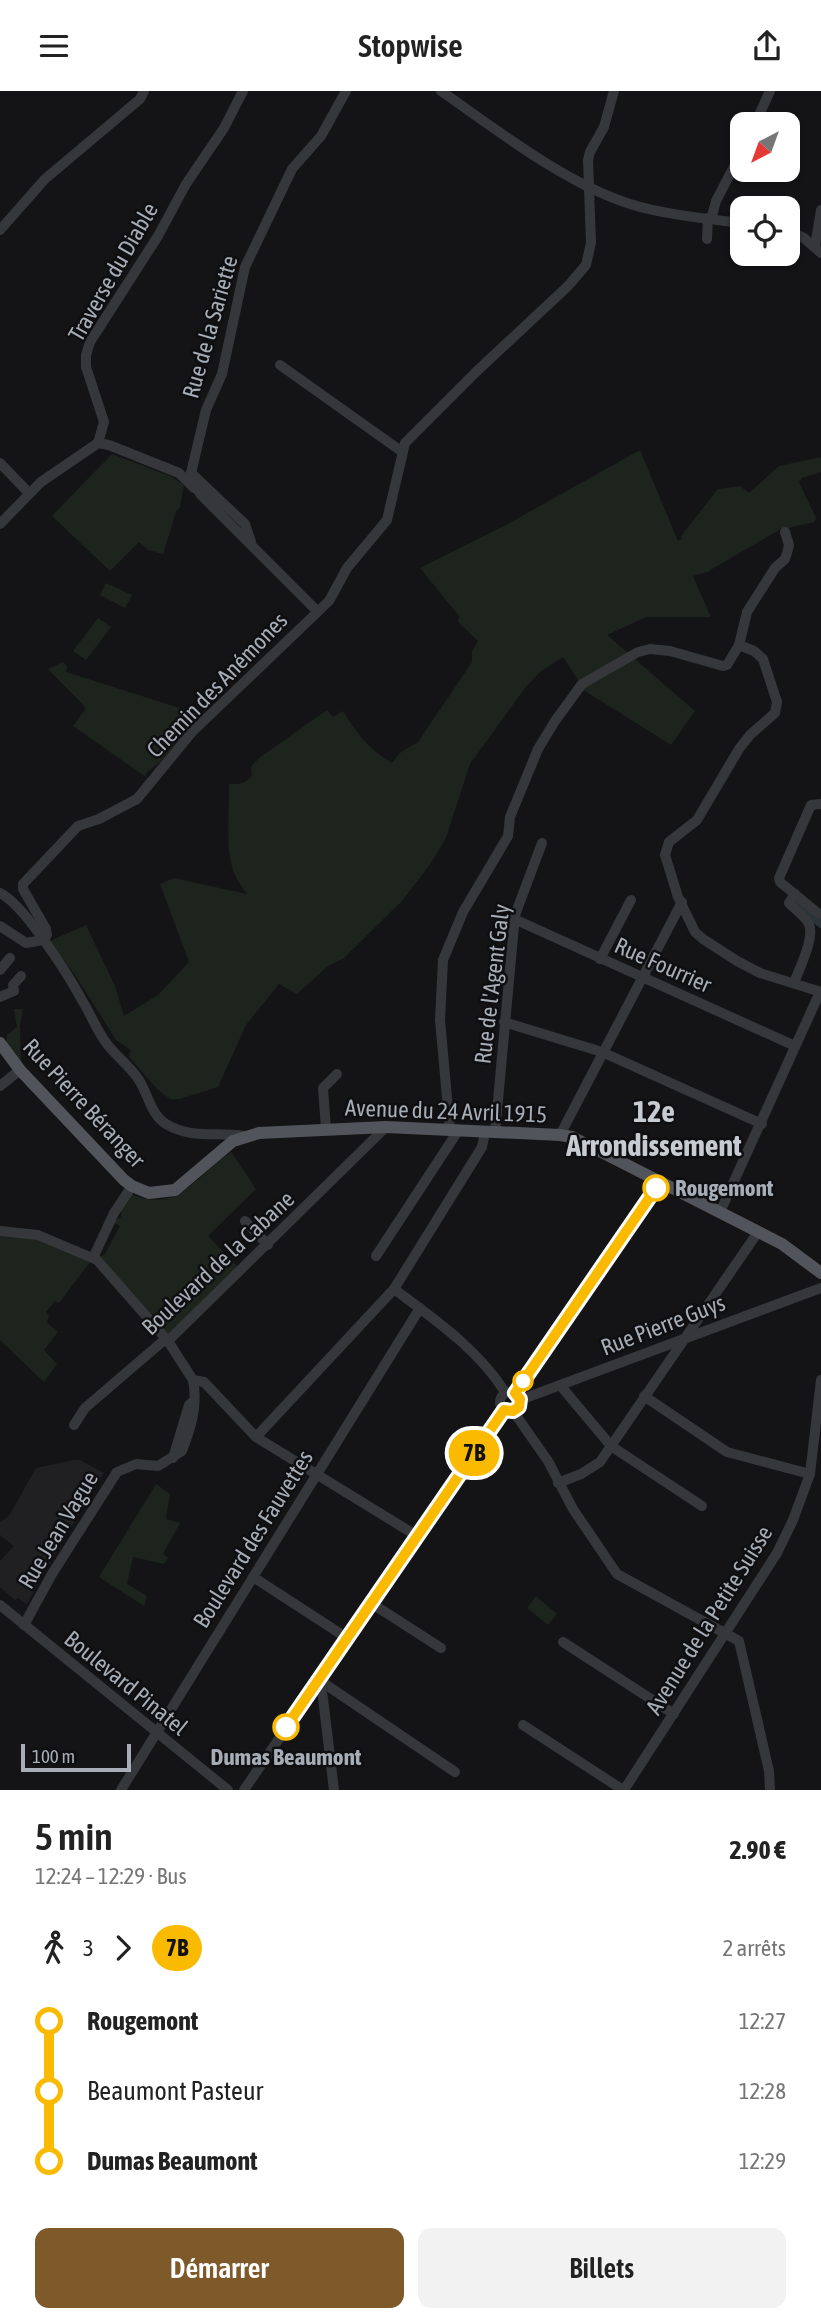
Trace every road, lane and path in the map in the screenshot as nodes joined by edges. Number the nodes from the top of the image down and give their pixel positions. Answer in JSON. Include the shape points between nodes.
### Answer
{"nodes":[{"id":1,"x":144,"y":91,"type":"edge"},
{"id":2,"x":243,"y":91,"type":"edge"},
{"id":3,"x":346,"y":91,"type":"edge"},
{"id":4,"x":441,"y":91,"type":"edge"},
{"id":5,"x":614,"y":91,"type":"edge"},
{"id":6,"x":770,"y":91,"type":"edge"},
{"id":7,"x":760,"y":112,"type":"edge"},
{"id":8,"x":730,"y":174,"type":"edge"},
{"id":9,"x":588,"y":188,"type":"junction"},
{"id":10,"x":821,"y":210,"type":"edge"},
{"id":11,"x":709,"y":218,"type":"junction"},
{"id":12,"x":730,"y":221,"type":"edge"},
{"id":13,"x":0,"y":230,"type":"edge"},
{"id":14,"x":800,"y":238,"type":"edge"},
{"id":15,"x":707,"y":239,"type":"dead end"},
{"id":16,"x":818,"y":249,"type":"edge"},
{"id":17,"x":280,"y":365,"type":"dead end"},
{"id":18,"x":98,"y":443,"type":"junction"},
{"id":19,"x":401,"y":451,"type":"junction"},
{"id":20,"x":0,"y":463,"type":"edge"},
{"id":21,"x":179,"y":473,"type":"junction"},
{"id":22,"x":191,"y":473,"type":"junction"},
{"id":23,"x":197,"y":491,"type":"junction"},
{"id":24,"x":29,"y":493,"type":"junction"},
{"id":25,"x":0,"y":524,"type":"edge"},
{"id":26,"x":785,"y":532,"type":"dead end"},
{"id":27,"x":252,"y":545,"type":"junction"},
{"id":28,"x":317,"y":611,"type":"junction"},
{"id":29,"x":739,"y":645,"type":"junction"},
{"id":30,"x":821,"y":804,"type":"edge"},
{"id":31,"x":542,"y":843,"type":"dead end"},
{"id":32,"x":0,"y":893,"type":"edge"},
{"id":33,"x":792,"y":897,"type":"junction"},
{"id":34,"x":631,"y":900,"type":"dead end"},
{"id":35,"x":682,"y":902,"type":"junction"},
{"id":36,"x":819,"y":914,"type":"edge"},
{"id":37,"x":514,"y":919,"type":"junction"},
{"id":38,"x":0,"y":926,"type":"edge"},
{"id":39,"x":43,"y":940,"type":"junction"},
{"id":40,"x":10,"y":958,"type":"dead end"},
{"id":41,"x":600,"y":958,"type":"junction"},
{"id":42,"x":0,"y":970,"type":"edge"},
{"id":43,"x":21,"y":976,"type":"dead end"},
{"id":44,"x":641,"y":977,"type":"junction"},
{"id":45,"x":794,"y":983,"type":"junction"},
{"id":46,"x":821,"y":992,"type":"edge"},
{"id":47,"x":0,"y":997,"type":"edge"},
{"id":48,"x":504,"y":1022,"type":"junction"},
{"id":49,"x":0,"y":1043,"type":"edge"},
{"id":50,"x":795,"y":1046,"type":"junction"},
{"id":51,"x":602,"y":1052,"type":"junction"},
{"id":52,"x":20,"y":1070,"type":"junction"},
{"id":53,"x":337,"y":1074,"type":"dead end"},
{"id":54,"x":0,"y":1086,"type":"edge"},
{"id":55,"x":761,"y":1124,"type":"junction"},
{"id":56,"x":386,"y":1127,"type":"junction"},
{"id":57,"x":326,"y":1129,"type":"junction"},
{"id":58,"x":454,"y":1131,"type":"junction"},
{"id":59,"x":490,"y":1132,"type":"junction"},
{"id":60,"x":560,"y":1135,"type":"junction"},
{"id":61,"x":245,"y":1136,"type":"junction"},
{"id":62,"x":660,"y":1182,"type":"junction"},
{"id":63,"x":132,"y":1187,"type":"junction"},
{"id":64,"x":720,"y":1212,"type":"junction"},
{"id":65,"x":245,"y":1221,"type":"dead end"},
{"id":66,"x":0,"y":1230,"type":"edge"},
{"id":67,"x":758,"y":1232,"type":"junction"},
{"id":68,"x":268,"y":1245,"type":"junction"},
{"id":69,"x":376,"y":1256,"type":"dead end"},
{"id":70,"x":93,"y":1258,"type":"junction"},
{"id":71,"x":821,"y":1273,"type":"edge"},
{"id":72,"x":821,"y":1287,"type":"edge"},
{"id":73,"x":394,"y":1289,"type":"junction"},
{"id":74,"x":420,"y":1308,"type":"junction"},
{"id":75,"x":686,"y":1336,"type":"junction"},
{"id":76,"x":168,"y":1341,"type":"junction"},
{"id":77,"x":193,"y":1380,"type":"junction"},
{"id":78,"x":821,"y":1380,"type":"edge"},
{"id":79,"x":560,"y":1385,"type":"junction"},
{"id":80,"x":513,"y":1395,"type":"junction"},
{"id":81,"x":644,"y":1396,"type":"junction"},
{"id":82,"x":508,"y":1411,"type":"junction"},
{"id":83,"x":74,"y":1425,"type":"dead end"},
{"id":84,"x":256,"y":1437,"type":"junction"},
{"id":85,"x":611,"y":1446,"type":"junction"},
{"id":86,"x":316,"y":1473,"type":"junction"},
{"id":87,"x":810,"y":1474,"type":"junction"},
{"id":88,"x":558,"y":1483,"type":"junction"},
{"id":89,"x":702,"y":1506,"type":"dead end"},
{"id":90,"x":417,"y":1536,"type":"junction"},
{"id":91,"x":253,"y":1577,"type":"junction"},
{"id":92,"x":372,"y":1603,"type":"junction"},
{"id":93,"x":0,"y":1605,"type":"edge"},
{"id":94,"x":24,"y":1625,"type":"junction"},
{"id":95,"x":725,"y":1633,"type":"junction"},
{"id":96,"x":347,"y":1638,"type":"junction"},
{"id":97,"x":563,"y":1642,"type":"dead end"},
{"id":98,"x":441,"y":1648,"type":"dead end"},
{"id":99,"x":319,"y":1680,"type":"junction"},
{"id":100,"x":674,"y":1714,"type":"junction"},
{"id":101,"x":523,"y":1725,"type":"dead end"},
{"id":102,"x":156,"y":1732,"type":"junction"},
{"id":103,"x":455,"y":1772,"type":"dead end"},
{"id":104,"x":121,"y":1790,"type":"edge"},
{"id":105,"x":228,"y":1790,"type":"edge"},
{"id":106,"x":244,"y":1790,"type":"edge"},
{"id":107,"x":334,"y":1790,"type":"edge"},
{"id":108,"x":623,"y":1790,"type":"edge"},
{"id":109,"x":770,"y":1790,"type":"edge"}],
"edges":[{"from":1,"to":13,"type":"street","via":[[46,179]]},
{"from":2,"to":18,"type":"street","name":"Traverse du Diable","via":[[90,342],[86,367],[104,422]]},
{"from":3,"to":22,"type":"street","name":"Rue de la Sariette","via":[[321,136],[292,169],[245,267],[222,374],[206,410]]},
{"from":4,"to":9,"type":"street"},
{"from":5,"to":9,"type":"street","name":"Chemin des Anémones","via":[[604,127],[590,152]]},
{"from":6,"to":7,"type":"street"},
{"from":8,"to":11,"type":"street"},
{"from":9,"to":11,"type":"street","via":[[632,205]]},
{"from":9,"to":19,"type":"street","name":"Chemin des Anémones","via":[[591,243],[586,265]]},
{"from":10,"to":16,"type":"street"},
{"from":11,"to":12,"type":"street"},
{"from":11,"to":15,"type":"street"},
{"from":14,"to":16,"type":"street"},
{"from":17,"to":19,"type":"street"},
{"from":18,"to":21,"type":"street"},
{"from":18,"to":24,"type":"street"},
{"from":19,"to":28,"type":"street","name":"Chemin des Anémones","via":[[387,520]]},
{"from":20,"to":24,"type":"street"},
{"from":21,"to":22,"type":"street"},
{"from":21,"to":23,"type":"street"},
{"from":22,"to":23,"type":"street"},
{"from":22,"to":27,"type":"street","via":[[245,524]]},
{"from":23,"to":27,"type":"street"},
{"from":24,"to":25,"type":"street"},
{"from":26,"to":29,"type":"street","via":[[789,545],[785,559],[747,612]]},
{"from":27,"to":28,"type":"street"},
{"from":28,"to":39,"type":"street","name":"Chemin des Anémones","via":[[192,732],[137,799],[78,826],[23,884],[46,929]]},
{"from":29,"to":35,"type":"street","via":[[763,659],[777,707],[739,749],[697,820],[666,848]]},
{"from":29,"to":58,"type":"street","via":[[723,666],[670,651],[638,652],[582,684],[538,749],[510,817],[508,836],[463,912],[443,960],[440,1020]]},
{"from":30,"to":33,"type":"street","via":[[811,805],[780,874],[780,882]]},
{"from":31,"to":37,"type":"street","name":"Rue de l'Agent Galy"},
{"from":32,"to":39,"type":"street","via":[[21,909]]},
{"from":33,"to":36,"type":"street"},
{"from":33,"to":45,"type":"street","via":[[811,930]]},
{"from":34,"to":41,"type":"street"},
{"from":35,"to":44,"type":"street"},
{"from":35,"to":45,"type":"street","via":[[703,940],[760,973]]},
{"from":37,"to":41,"type":"street","name":"Rue Fourrier"},
{"from":37,"to":48,"type":"street","name":"Rue de l'Agent Galy"},
{"from":38,"to":39,"type":"street","via":[[26,943]]},
{"from":39,"to":61,"type":"street","name":"Chemin des Anémones","via":[[107,1044],[141,1083],[157,1117],[184,1131]]},
{"from":40,"to":42,"type":"street"},
{"from":41,"to":44,"type":"street","name":"Rue Fourrier"},
{"from":43,"to":47,"type":"street","via":[[14,991]]},
{"from":44,"to":50,"type":"street","name":"Rue Fourrier"},
{"from":44,"to":51,"type":"street"},
{"from":45,"to":46,"type":"street"},
{"from":46,"to":50,"type":"street"},
{"from":48,"to":51,"type":"street"},
{"from":48,"to":59,"type":"street","name":"Rue de l'Agent Galy"},
{"from":49,"to":52,"type":"main road","name":"Rue Pierre Béranger"},
{"from":50,"to":55,"type":"street"},
{"from":51,"to":55,"type":"street"},
{"from":51,"to":60,"type":"street"},
{"from":52,"to":54,"type":"street"},
{"from":52,"to":63,"type":"main road","name":"Rue Pierre Béranger"},
{"from":53,"to":57,"type":"street","via":[[323,1088]]},
{"from":55,"to":64,"type":"street"},
{"from":56,"to":57,"type":"main road","name":"Avenue du 24 Avril 1915"},
{"from":56,"to":58,"type":"main road","name":"Avenue du 24 Avril 1915"},
{"from":56,"to":68,"type":"street","name":"Boulevard de la Cabane"},
{"from":57,"to":61,"type":"main road","name":"Avenue du 24 Avril 1915"},
{"from":58,"to":59,"type":"main road","name":"Avenue du 24 Avril 1915"},
{"from":58,"to":69,"type":"street"},
{"from":59,"to":60,"type":"main road","name":"Avenue du 24 Avril 1915"},
{"from":59,"to":73,"type":"street","name":"Rue de l'Agent Galy"},
{"from":60,"to":62,"type":"main road","name":"Avenue du 24 Avril 1915"},
{"from":61,"to":63,"type":"main road","name":"Rue Pierre Béranger","via":[[175,1190],[149,1193]]},
{"from":62,"to":64,"type":"main road","name":"Avenue du 24 Avril 1915"},
{"from":62,"to":80,"type":"street"},
{"from":63,"to":70,"type":"street"},
{"from":64,"to":67,"type":"main road","name":"Avenue du 24 Avril 1915"},
{"from":65,"to":68,"type":"street"},
{"from":66,"to":70,"type":"street","via":[[38,1235]]},
{"from":67,"to":71,"type":"main road","name":"Avenue du 24 Avril 1915"},
{"from":67,"to":75,"type":"street"},
{"from":68,"to":76,"type":"street","name":"Boulevard de la Cabane"},
{"from":70,"to":76,"type":"street","name":"Rue Jean Vague"},
{"from":72,"to":75,"type":"street","name":"Rue Pierre Guys"},
{"from":73,"to":74,"type":"street"},
{"from":73,"to":84,"type":"street","name":"Rue de l'Agent Galy"},
{"from":74,"to":80,"type":"street"},
{"from":74,"to":86,"type":"street","name":"Boulevard des Fauvettes"},
{"from":75,"to":79,"type":"street","name":"Rue Pierre Guys"},
{"from":75,"to":81,"type":"street"},
{"from":76,"to":77,"type":"street","name":"Rue Jean Vague"},
{"from":76,"to":83,"type":"street","name":"Boulevard de la Cabane","via":[[85,1408]]},
{"from":77,"to":84,"type":"street","via":[[204,1382]]},
{"from":77,"to":94,"type":"street","name":"Rue Jean Vague","via":[[194,1401],[173,1458],[158,1467],[135,1464],[117,1472]]},
{"from":78,"to":87,"type":"street","name":"Avenue de la Petite Suisse"},
{"from":79,"to":80,"type":"street","name":"Rue Pierre Guys"},
{"from":79,"to":85,"type":"street"},
{"from":80,"to":82,"type":"street","via":[[519,1407]]},
{"from":80,"to":82,"type":"street","via":[[499,1401]]},
{"from":81,"to":85,"type":"street"},
{"from":81,"to":87,"type":"street","via":[[727,1452]]},
{"from":82,"to":88,"type":"street","via":[[548,1461]]},
{"from":82,"to":90,"type":"street"},
{"from":84,"to":86,"type":"street"},
{"from":85,"to":88,"type":"street","via":[[591,1469]]},
{"from":85,"to":89,"type":"street"},
{"from":86,"to":90,"type":"street"},
{"from":86,"to":91,"type":"street","name":"Boulevard des Fauvettes"},
{"from":87,"to":95,"type":"street","name":"Avenue de la Petite Suisse","via":[[777,1553]]},
{"from":88,"to":95,"type":"street","via":[[617,1574]]},
{"from":90,"to":92,"type":"street"},
{"from":91,"to":96,"type":"street"},
{"from":91,"to":102,"type":"street","name":"Boulevard des Fauvettes"},
{"from":92,"to":96,"type":"street"},
{"from":92,"to":98,"type":"street"},
{"from":93,"to":94,"type":"street","name":"Boulevard Pinatel"},
{"from":94,"to":102,"type":"street","name":"Boulevard Pinatel"},
{"from":95,"to":100,"type":"street","name":"Avenue de la Petite Suisse"},
{"from":95,"to":109,"type":"street","via":[[742,1646]]},
{"from":96,"to":99,"type":"street"},
{"from":97,"to":100,"type":"street"},
{"from":99,"to":103,"type":"street"},
{"from":99,"to":106,"type":"street"},
{"from":99,"to":107,"type":"street"},
{"from":100,"to":108,"type":"street","name":"Avenue de la Petite Suisse"},
{"from":101,"to":108,"type":"street"},
{"from":102,"to":104,"type":"street","name":"Boulevard des Fauvettes"},
{"from":102,"to":105,"type":"street","name":"Boulevard Pinatel"}]}
